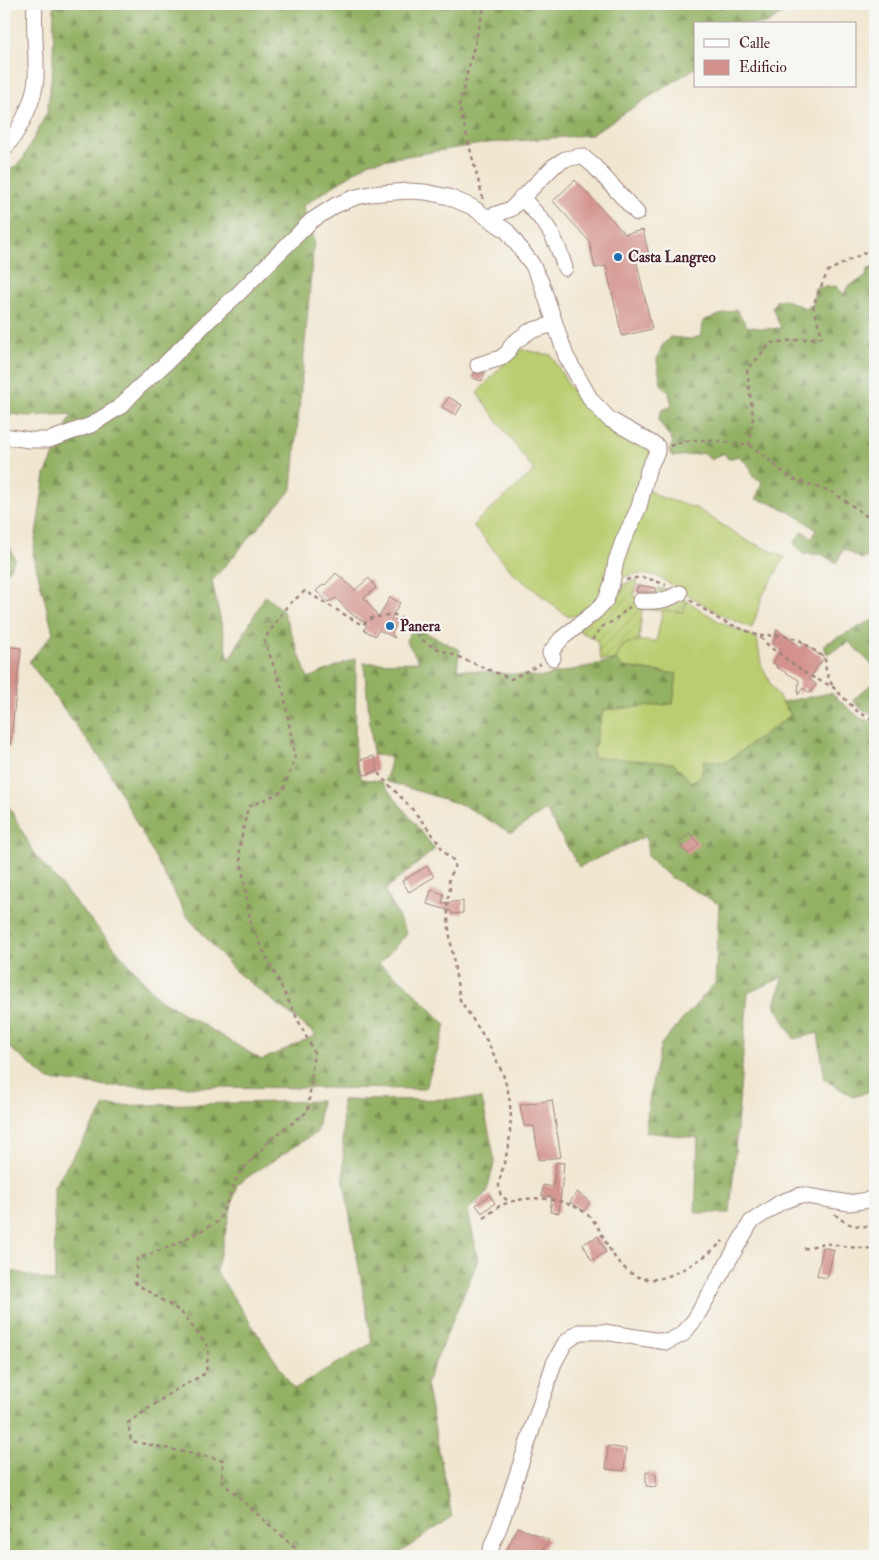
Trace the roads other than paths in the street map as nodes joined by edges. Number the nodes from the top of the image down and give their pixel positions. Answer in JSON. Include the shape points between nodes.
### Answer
{"nodes":[{"id":1,"x":35,"y":4,"type":"edge"},
{"id":2,"x":4,"y":149,"type":"edge"},
{"id":3,"x":521,"y":198,"type":"junction"},
{"id":4,"x":637,"y":213,"type":"dead end"},
{"id":5,"x":488,"y":217,"type":"junction"},
{"id":6,"x":565,"y":268,"type":"dead end"},
{"id":7,"x":554,"y":324,"type":"junction"},
{"id":8,"x":478,"y":365,"type":"dead end"},
{"id":9,"x":4,"y":436,"type":"edge"},
{"id":10,"x":680,"y":593,"type":"road end"},
{"id":11,"x":640,"y":601,"type":"road end"},
{"id":12,"x":552,"y":658,"type":"road end"},
{"id":13,"x":875,"y":1199,"type":"edge"},
{"id":14,"x":488,"y":1556,"type":"edge"}],
"edges":[{"from":1,"to":2,"type":"street","via":[[36,80],[27,111],[13,139]]},
{"from":3,"to":4,"type":"street","via":[[554,166],[565,159],[582,156]]},
{"from":3,"to":5,"type":"street","via":[[511,209]]},
{"from":3,"to":6,"type":"street","via":[[550,228]]},
{"from":5,"to":7,"type":"street","via":[[507,231],[532,264]]},
{"from":5,"to":9,"type":"street","via":[[449,197],[425,192],[370,194],[336,205],[311,221],[121,406],[91,426],[49,440]]},
{"from":7,"to":8,"type":"street","via":[[530,331],[513,343],[501,358]]},
{"from":7,"to":12,"type":"street","via":[[566,356],[591,400],[609,420],[656,446],[657,452],[648,470],[640,507],[618,555],[606,600],[561,638],[550,653]]},
{"from":10,"to":11,"type":"street","via":[[661,601]]},
{"from":13,"to":14,"type":"street","via":[[849,1203],[801,1195],[781,1202],[751,1222],[695,1319],[683,1334],[667,1342],[604,1332],[580,1332],[564,1343],[554,1363]]}]}
